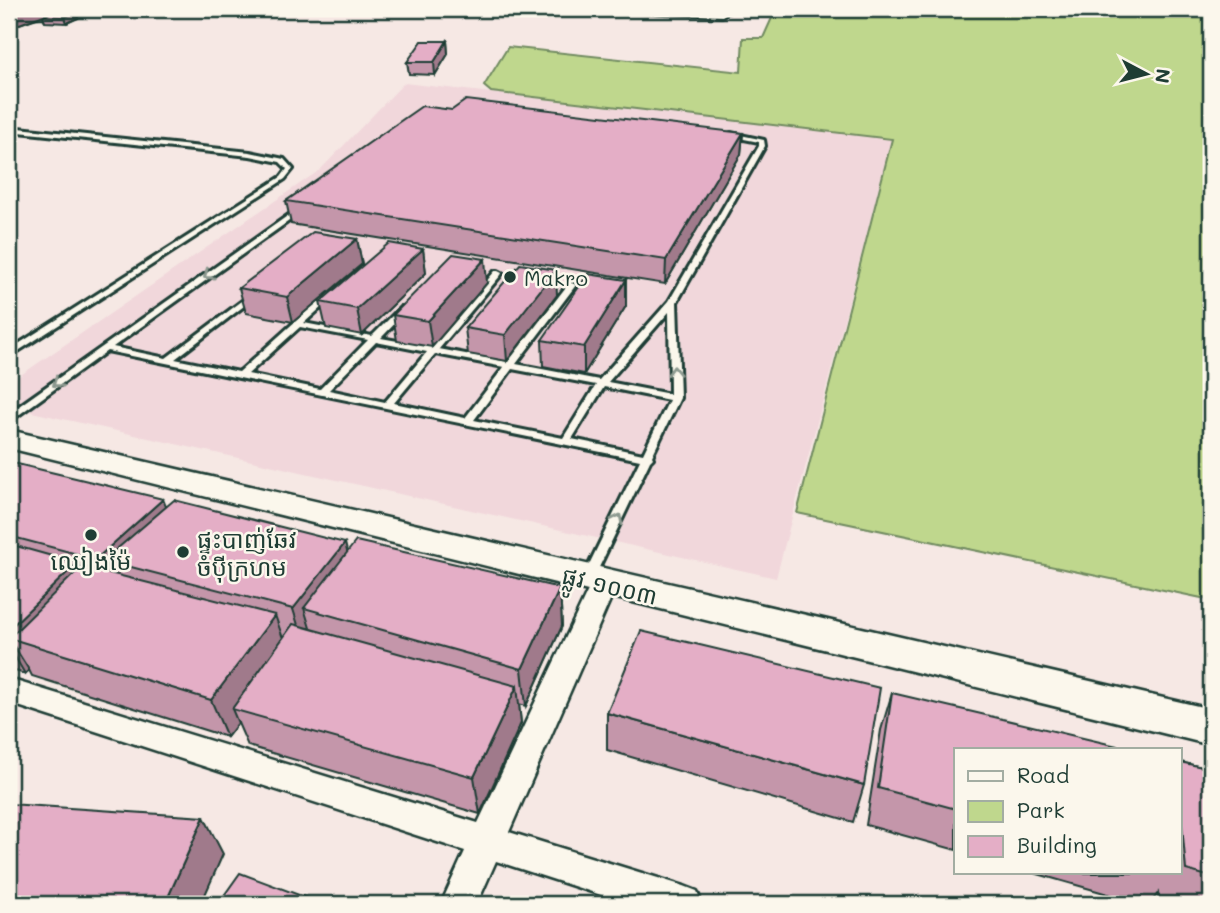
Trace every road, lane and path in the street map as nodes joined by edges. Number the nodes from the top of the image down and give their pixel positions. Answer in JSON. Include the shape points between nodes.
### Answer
{"nodes":[{"id":1,"x":86,"y":9,"type":"edge"},
{"id":2,"x":143,"y":9,"type":"edge"},
{"id":3,"x":629,"y":9,"type":"edge"},
{"id":4,"x":722,"y":13,"type":"dead end"},
{"id":5,"x":9,"y":129,"type":"edge"},
{"id":6,"x":728,"y":135,"type":"edge"},
{"id":7,"x":308,"y":203,"type":"edge"},
{"id":8,"x":498,"y":273,"type":"dead end"},
{"id":9,"x":265,"y":285,"type":"edge"},
{"id":10,"x":572,"y":285,"type":"dead end"},
{"id":11,"x":338,"y":288,"type":"edge"},
{"id":12,"x":411,"y":302,"type":"edge"},
{"id":13,"x":673,"y":302,"type":"junction"},
{"id":14,"x":298,"y":324,"type":"junction"},
{"id":15,"x":374,"y":339,"type":"junction"},
{"id":16,"x":105,"y":348,"type":"junction"},
{"id":17,"x":433,"y":351,"type":"junction"},
{"id":18,"x":9,"y":354,"type":"edge"},
{"id":19,"x":167,"y":361,"type":"junction"},
{"id":20,"x":510,"y":365,"type":"junction"},
{"id":21,"x":240,"y":376,"type":"junction"},
{"id":22,"x":602,"y":383,"type":"junction"},
{"id":23,"x":322,"y":392,"type":"junction"},
{"id":24,"x":675,"y":398,"type":"junction"},
{"id":25,"x":387,"y":405,"type":"junction"},
{"id":26,"x":9,"y":417,"type":"edge"},
{"id":27,"x":467,"y":422,"type":"junction"},
{"id":28,"x":9,"y":439,"type":"edge"},
{"id":29,"x":566,"y":441,"type":"junction"},
{"id":30,"x":648,"y":458,"type":"junction"},
{"id":31,"x":596,"y":582,"type":"junction"},
{"id":32,"x":9,"y":691,"type":"edge"},
{"id":33,"x":1211,"y":727,"type":"edge"},
{"id":34,"x":488,"y":842,"type":"junction"},
{"id":35,"x":459,"y":904,"type":"edge"},
{"id":36,"x":684,"y":904,"type":"edge"}],
"edges":[{"from":1,"to":2,"type":"lane"},
{"from":3,"to":4,"type":"street"},
{"from":5,"to":18,"type":"lane","via":[[250,154],[282,160],[290,169],[283,178]]},
{"from":6,"to":13,"type":"lane","via":[[754,138],[762,141],[762,146]]},
{"from":7,"to":16,"type":"lane","one_way":true},
{"from":8,"to":17,"type":"lane"},
{"from":9,"to":19,"type":"lane"},
{"from":10,"to":20,"type":"lane"},
{"from":11,"to":14,"type":"lane"},
{"from":12,"to":15,"type":"lane"},
{"from":13,"to":22,"type":"lane"},
{"from":24,"to":13,"type":"lane","one_way":true},
{"from":14,"to":15,"type":"lane"},
{"from":14,"to":21,"type":"lane"},
{"from":15,"to":17,"type":"lane"},
{"from":15,"to":23,"type":"lane"},
{"from":16,"to":19,"type":"lane"},
{"from":16,"to":26,"type":"lane","one_way":true},
{"from":17,"to":20,"type":"lane"},
{"from":17,"to":25,"type":"lane"},
{"from":19,"to":21,"type":"lane"},
{"from":20,"to":22,"type":"lane"},
{"from":20,"to":27,"type":"lane"},
{"from":21,"to":23,"type":"lane"},
{"from":22,"to":24,"type":"lane"},
{"from":22,"to":29,"type":"lane"},
{"from":23,"to":25,"type":"lane"},
{"from":24,"to":30,"type":"lane"},
{"from":25,"to":27,"type":"lane"},
{"from":27,"to":29,"type":"lane"},
{"from":28,"to":31,"type":"main road","name":"ផ្លូវ ១០០៣"},
{"from":29,"to":30,"type":"lane"},
{"from":31,"to":30,"type":"lane","one_way":true},
{"from":31,"to":33,"type":"main road","name":"ផ្លូវ ១០០៣"},
{"from":31,"to":34,"type":"street"},
{"from":32,"to":34,"type":"street"},
{"from":34,"to":35,"type":"street"},
{"from":34,"to":36,"type":"street"}]}
